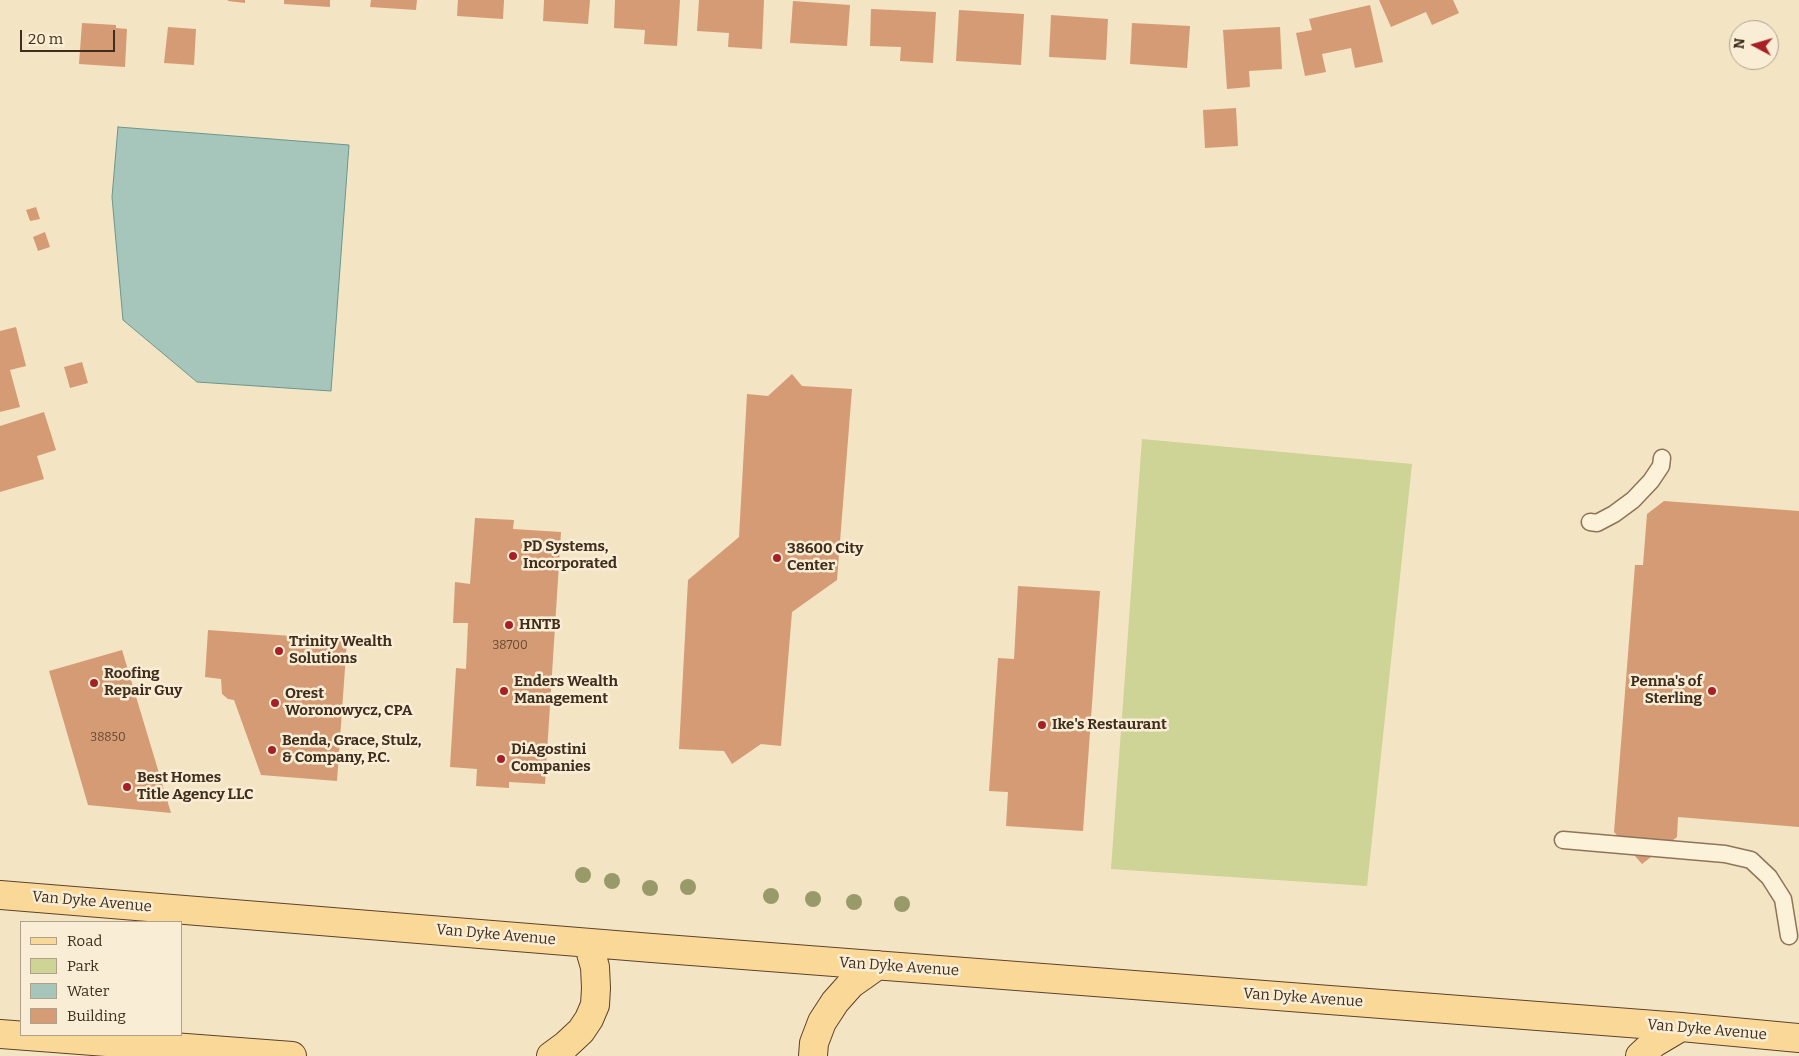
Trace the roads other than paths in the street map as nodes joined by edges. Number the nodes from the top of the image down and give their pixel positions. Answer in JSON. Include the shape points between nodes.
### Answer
{"nodes":[{"id":1,"x":1662,"y":458,"type":"dead end"},
{"id":2,"x":1590,"y":522,"type":"dead end"},
{"id":3,"x":1564,"y":840,"type":"dead end"},
{"id":4,"x":0,"y":895,"type":"edge"},
{"id":5,"x":1790,"y":936,"type":"dead end"},
{"id":6,"x":588,"y":943,"type":"junction"},
{"id":7,"x":878,"y":965,"type":"junction"},
{"id":8,"x":1681,"y":1027,"type":"junction"},
{"id":9,"x":0,"y":1034,"type":"edge"},
{"id":10,"x":20,"y":1036,"type":"edge"},
{"id":11,"x":27,"y":1036,"type":"edge"},
{"id":12,"x":1799,"y":1038,"type":"edge"},
{"id":13,"x":292,"y":1056,"type":"edge"},
{"id":14,"x":551,"y":1056,"type":"edge"},
{"id":15,"x":813,"y":1056,"type":"edge"},
{"id":16,"x":1640,"y":1056,"type":"edge"}],
"edges":[{"from":1,"to":2,"type":"lane","via":[[1661,466],[1651,481],[1634,500],[1597,523]]},
{"from":3,"to":5,"type":"lane","via":[[1725,854],[1751,860],[1769,877],[1783,899]]},
{"from":4,"to":6,"type":"main road","name":"Van Dyke Avenue"},
{"from":6,"to":7,"type":"main road","name":"Van Dyke Avenue"},
{"from":6,"to":14,"type":"main road","via":[[595,967],[595,1005],[581,1031]]},
{"from":7,"to":8,"type":"main road","name":"Van Dyke Avenue"},
{"from":7,"to":15,"type":"main road","via":[[851,984],[835,1002],[822,1022]]},
{"from":8,"to":12,"type":"main road","name":"Van Dyke Avenue"},
{"from":8,"to":16,"type":"main road","via":[[1654,1043]]},
{"from":9,"to":10,"type":"main road"},
{"from":11,"to":13,"type":"main road"}]}
